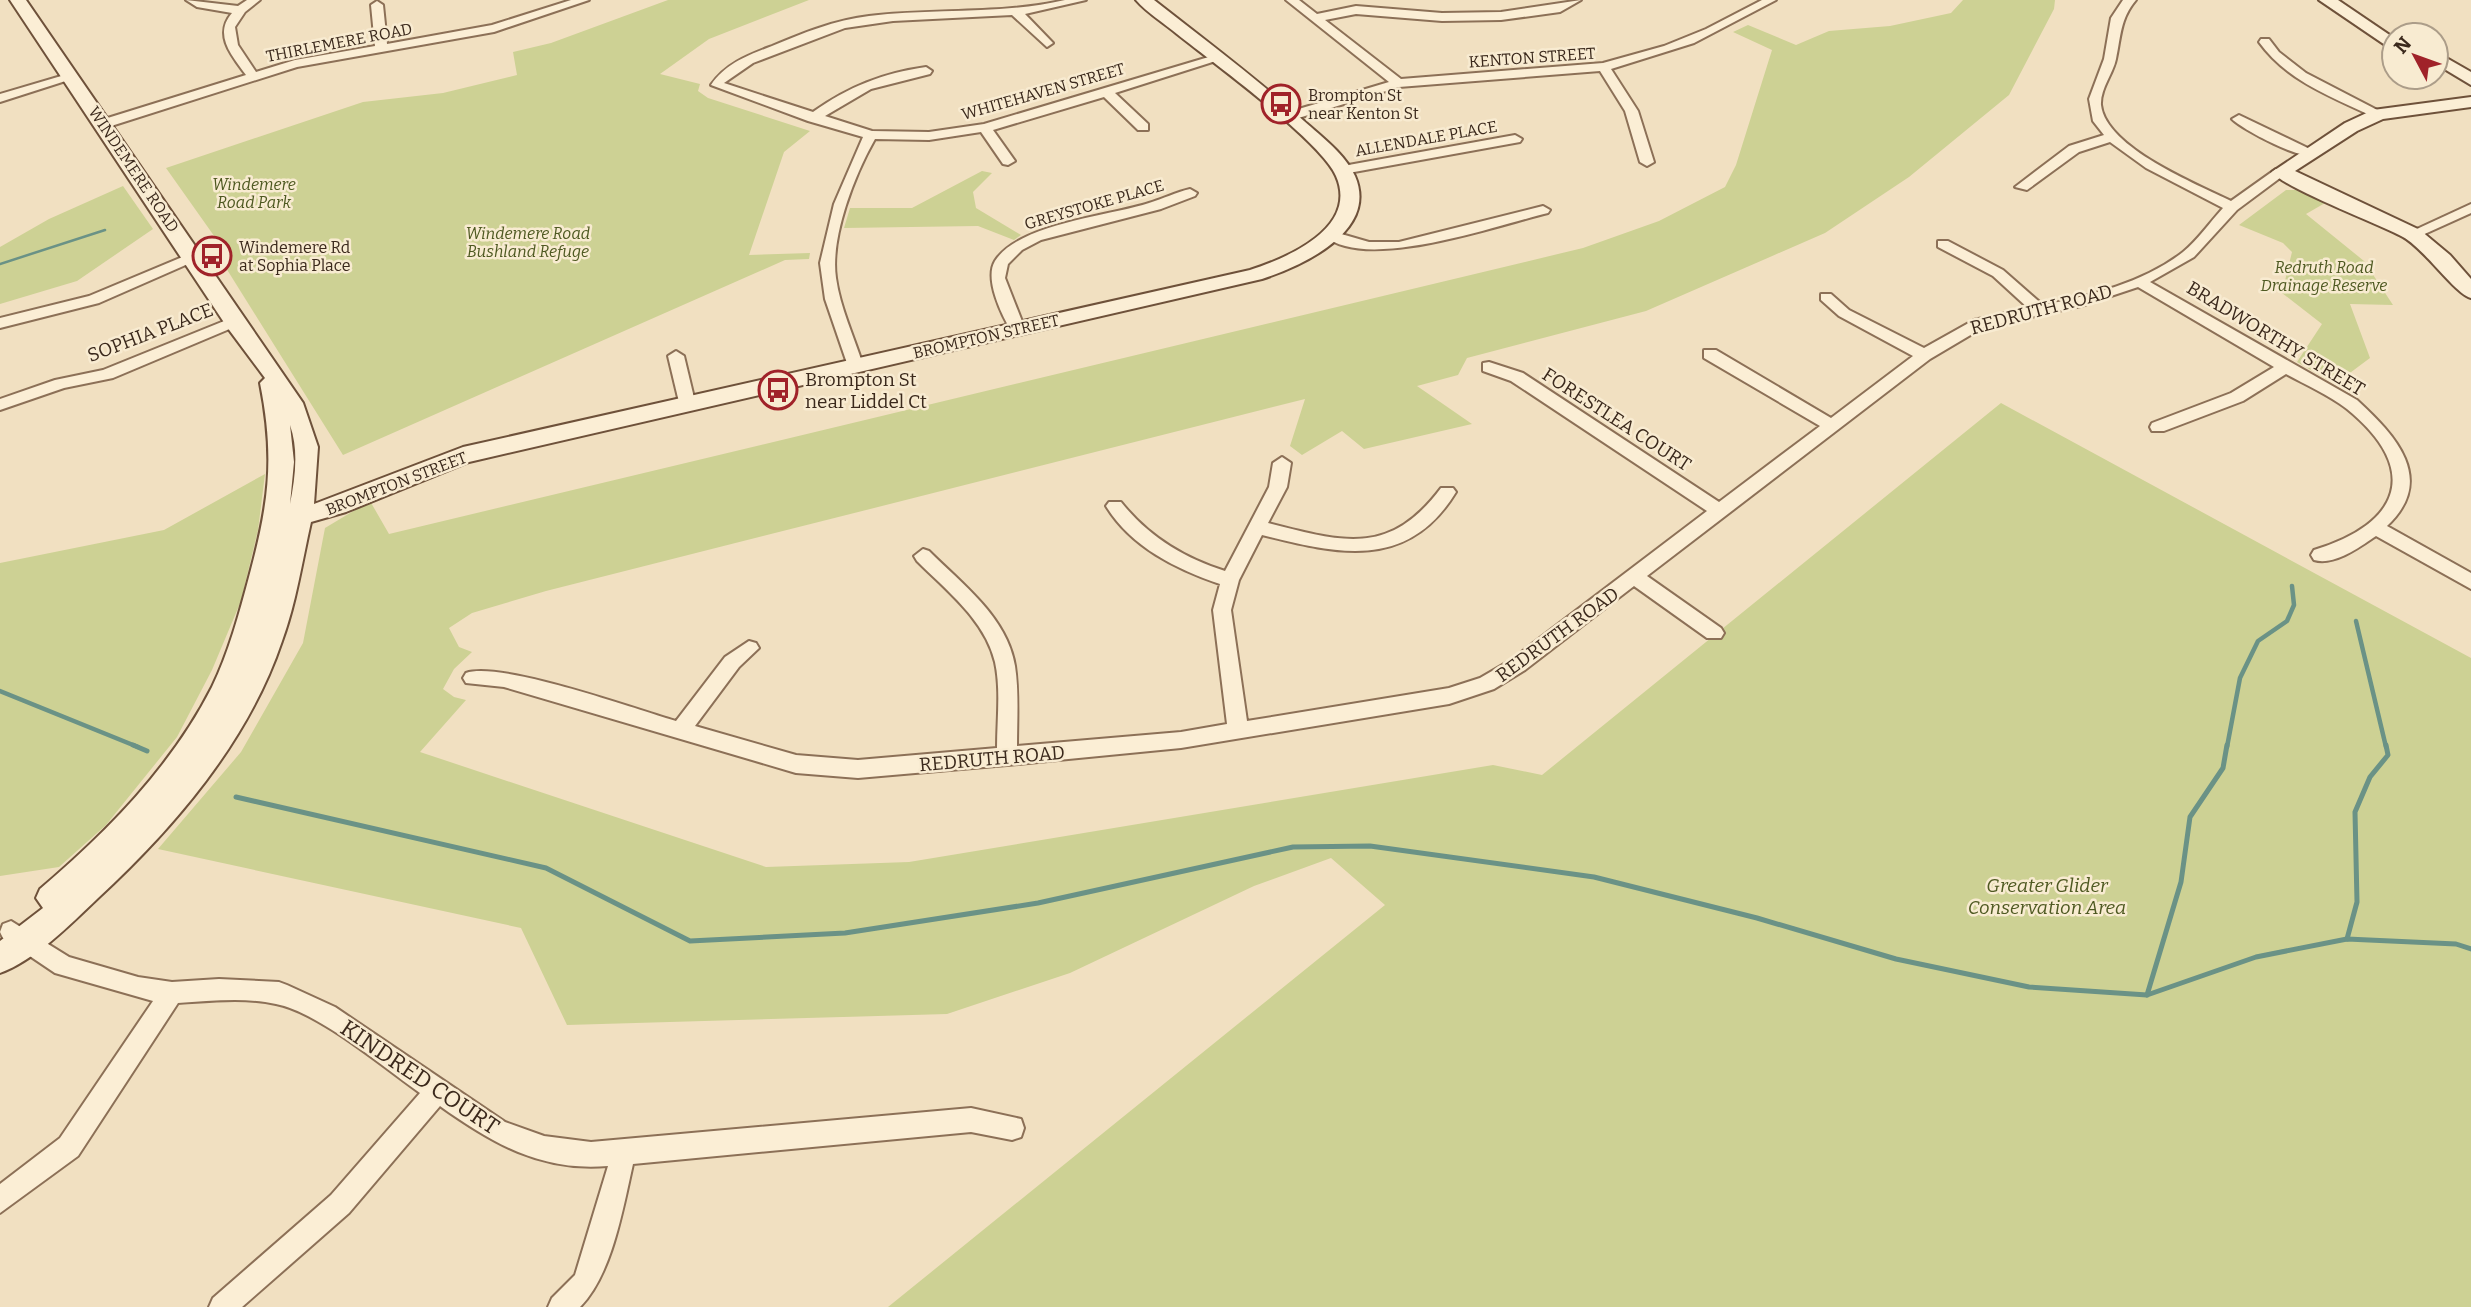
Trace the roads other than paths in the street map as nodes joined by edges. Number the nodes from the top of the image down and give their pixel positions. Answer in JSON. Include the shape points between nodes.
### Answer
{"nodes":[{"id":1,"x":192,"y":0,"type":"edge"},
{"id":2,"x":254,"y":0,"type":"edge"},
{"id":3,"x":525,"y":0,"type":"edge"},
{"id":4,"x":583,"y":0,"type":"edge"},
{"id":5,"x":1080,"y":0,"type":"edge"},
{"id":6,"x":1144,"y":0,"type":"edge"},
{"id":7,"x":1292,"y":0,"type":"edge"},
{"id":8,"x":1575,"y":0,"type":"edge"},
{"id":9,"x":1770,"y":0,"type":"edge"},
{"id":10,"x":2130,"y":0,"type":"edge"},
{"id":11,"x":2327,"y":0,"type":"edge"},
{"id":12,"x":2351,"y":0,"type":"edge"},
{"id":13,"x":19,"y":1,"type":"edge"},
{"id":14,"x":377,"y":5,"type":"dead end"},
{"id":15,"x":239,"y":10,"type":"junction"},
{"id":16,"x":1016,"y":12,"type":"junction"},
{"id":17,"x":540,"y":15,"type":"junction"},
{"id":18,"x":1315,"y":18,"type":"junction"},
{"id":19,"x":2382,"y":21,"type":"edge"},
{"id":20,"x":2380,"y":36,"type":"edge"},
{"id":21,"x":2265,"y":41,"type":"dead end"},
{"id":22,"x":1047,"y":43,"type":"dead end"},
{"id":23,"x":381,"y":48,"type":"junction"},
{"id":24,"x":1216,"y":59,"type":"junction"},
{"id":25,"x":2450,"y":66,"type":"edge"},
{"id":26,"x":1603,"y":67,"type":"junction"},
{"id":27,"x":926,"y":71,"type":"dead end"},
{"id":28,"x":253,"y":76,"type":"junction"},
{"id":29,"x":72,"y":77,"type":"junction"},
{"id":30,"x":2471,"y":80,"type":"edge"},
{"id":31,"x":1398,"y":83,"type":"junction"},
{"id":32,"x":2450,"y":85,"type":"edge"},
{"id":33,"x":1106,"y":92,"type":"junction"},
{"id":34,"x":0,"y":98,"type":"edge"},
{"id":35,"x":2471,"y":100,"type":"edge"},
{"id":36,"x":2379,"y":114,"type":"junction"},
{"id":37,"x":1287,"y":117,"type":"junction"},
{"id":38,"x":813,"y":118,"type":"junction"},
{"id":39,"x":2239,"y":118,"type":"dead end"},
{"id":40,"x":103,"y":124,"type":"junction"},
{"id":41,"x":1143,"y":127,"type":"dead end"},
{"id":42,"x":985,"y":128,"type":"junction"},
{"id":43,"x":871,"y":135,"type":"junction"},
{"id":44,"x":2111,"y":137,"type":"junction"},
{"id":45,"x":1515,"y":139,"type":"dead end"},
{"id":46,"x":2309,"y":154,"type":"junction"},
{"id":47,"x":1008,"y":161,"type":"dead end"},
{"id":48,"x":1647,"y":162,"type":"dead end"},
{"id":49,"x":1343,"y":170,"type":"junction"},
{"id":50,"x":2281,"y":172,"type":"junction"},
{"id":51,"x":2022,"y":187,"type":"dead end"},
{"id":52,"x":1189,"y":193,"type":"dead end"},
{"id":53,"x":2232,"y":207,"type":"junction"},
{"id":54,"x":2471,"y":208,"type":"edge"},
{"id":55,"x":1543,"y":210,"type":"dead end"},
{"id":56,"x":2413,"y":234,"type":"junction"},
{"id":57,"x":1331,"y":235,"type":"junction"},
{"id":58,"x":1943,"y":244,"type":"dead end"},
{"id":59,"x":192,"y":257,"type":"junction"},
{"id":60,"x":2139,"y":282,"type":"junction"},
{"id":61,"x":2471,"y":292,"type":"edge"},
{"id":62,"x":1826,"y":298,"type":"dead end"},
{"id":63,"x":2039,"y":310,"type":"junction"},
{"id":64,"x":234,"y":322,"type":"junction"},
{"id":65,"x":0,"y":324,"type":"edge"},
{"id":66,"x":1017,"y":329,"type":"junction"},
{"id":67,"x":1710,"y":354,"type":"dead end"},
{"id":68,"x":1924,"y":355,"type":"junction"},
{"id":69,"x":676,"y":356,"type":"dead end"},
{"id":70,"x":855,"y":365,"type":"junction"},
{"id":71,"x":1489,"y":367,"type":"dead end"},
{"id":72,"x":2285,"y":367,"type":"junction"},
{"id":73,"x":268,"y":371,"type":"junction"},
{"id":74,"x":687,"y":402,"type":"junction"},
{"id":75,"x":0,"y":405,"type":"edge"},
{"id":76,"x":1831,"y":425,"type":"junction"},
{"id":77,"x":2158,"y":427,"type":"dead end"},
{"id":78,"x":1282,"y":463,"type":"dead end"},
{"id":79,"x":305,"y":480,"type":"junction"},
{"id":80,"x":376,"y":490,"type":"junction"},
{"id":81,"x":1447,"y":492,"type":"dead end"},
{"id":82,"x":1115,"y":506,"type":"dead end"},
{"id":83,"x":1720,"y":511,"type":"junction"},
{"id":84,"x":287,"y":521,"type":"junction"},
{"id":85,"x":1257,"y":527,"type":"junction"},
{"id":86,"x":2375,"y":527,"type":"junction"},
{"id":87,"x":2320,"y":555,"type":"dead end"},
{"id":88,"x":923,"y":556,"type":"dead end"},
{"id":89,"x":1634,"y":577,"type":"junction"},
{"id":90,"x":1230,"y":580,"type":"junction"},
{"id":91,"x":2471,"y":582,"type":"edge"},
{"id":92,"x":1714,"y":633,"type":"dead end"},
{"id":93,"x":749,"y":648,"type":"dead end"},
{"id":94,"x":473,"y":678,"type":"dead end"},
{"id":95,"x":681,"y":730,"type":"junction"},
{"id":96,"x":1238,"y":731,"type":"junction"},
{"id":97,"x":1007,"y":757,"type":"junction"},
{"id":98,"x":9,"y":942,"type":"edge"},
{"id":99,"x":172,"y":993,"type":"junction"},
{"id":100,"x":437,"y":1091,"type":"junction"},
{"id":101,"x":1012,"y":1128,"type":"dead end"},
{"id":102,"x":624,"y":1151,"type":"junction"},
{"id":103,"x":0,"y":1200,"type":"edge"},
{"id":104,"x":222,"y":1307,"type":"edge"},
{"id":105,"x":561,"y":1307,"type":"edge"}],
"edges":[{"from":1,"to":15,"type":"street"},
{"from":2,"to":15,"type":"street"},
{"from":3,"to":17,"type":"street"},
{"from":4,"to":17,"type":"street","name":"THIRLEMERE ROAD"},
{"from":5,"to":16,"type":"street"},
{"from":6,"to":24,"type":"street"},
{"from":7,"to":18,"type":"street"},
{"from":8,"to":18,"type":"street","via":[[1560,8],[1501,16],[1443,17],[1356,9]]},
{"from":9,"to":26,"type":"street","name":"KENTON STREET","via":[[1688,42]]},
{"from":10,"to":44,"type":"street","via":[[2118,14],[2110,60],[2095,105],[2101,127]]},
{"from":11,"to":20,"type":"street"},
{"from":12,"to":19,"type":"street"},
{"from":13,"to":29,"type":"street","name":"WINDEMERE ROAD"},
{"from":14,"to":23,"type":"street"},
{"from":15,"to":28,"type":"street","via":[[228,26],[228,42]]},
{"from":16,"to":22,"type":"street"},
{"from":16,"to":38,"type":"street","name":"WHITEHAVEN STREET","via":[[893,17],[837,26],[754,58],[717,85]]},
{"from":17,"to":23,"type":"street","name":"THIRLEMERE ROAD"},
{"from":18,"to":31,"type":"street"},
{"from":21,"to":36,"type":"street","via":[[2288,66]]},
{"from":23,"to":28,"type":"street","name":"THIRLEMERE ROAD"},
{"from":24,"to":33,"type":"street","name":"WHITEHAVEN STREET"},
{"from":24,"to":37,"type":"street"},
{"from":25,"to":30,"type":"street"},
{"from":26,"to":31,"type":"street","name":"KENTON STREET"},
{"from":26,"to":48,"type":"street","via":[[1641,126]]},
{"from":27,"to":38,"type":"street","via":[[873,81],[850,91]]},
{"from":28,"to":40,"type":"street","name":"THIRLEMERE ROAD"},
{"from":29,"to":34,"type":"street"},
{"from":29,"to":40,"type":"main road","name":"WINDEMERE ROAD"},
{"from":31,"to":37,"type":"street","name":"KENTON STREET"},
{"from":32,"to":35,"type":"street"},
{"from":33,"to":41,"type":"street"},
{"from":33,"to":42,"type":"street","name":"WHITEHAVEN STREET"},
{"from":35,"to":36,"type":"street","name":"REDRUTH ROAD"},
{"from":36,"to":46,"type":"street","name":"REDRUTH ROAD"},
{"from":37,"to":49,"type":"street"},
{"from":38,"to":43,"type":"street","name":"WHITEHAVEN STREET"},
{"from":39,"to":46,"type":"street"},
{"from":40,"to":59,"type":"main road","name":"WINDEMERE ROAD"},
{"from":42,"to":43,"type":"street","name":"WHITEHAVEN STREET","via":[[929,136]]},
{"from":42,"to":47,"type":"street"},
{"from":43,"to":70,"type":"street","via":[[858,154],[827,256],[827,277]]},
{"from":44,"to":51,"type":"street","via":[[2074,149]]},
{"from":44,"to":53,"type":"street","via":[[2119,146]]},
{"from":45,"to":49,"type":"street","name":"ALLENDALE PLACE"},
{"from":46,"to":50,"type":"street","name":"REDRUTH ROAD"},
{"from":49,"to":57,"type":"street","name":"BROMPTON STREET","via":[[1348,202]]},
{"from":50,"to":53,"type":"street","name":"REDRUTH ROAD"},
{"from":50,"to":56,"type":"main road"},
{"from":52,"to":66,"type":"street","name":"GREYSTOKE PLACE","via":[[1036,237],[1017,247],[1001,263],[998,278]]},
{"from":53,"to":60,"type":"street","name":"REDRUTH ROAD","via":[[2189,254]]},
{"from":54,"to":56,"type":"street"},
{"from":55,"to":57,"type":"street","via":[[1399,246],[1368,246]]},
{"from":56,"to":61,"type":"main road","via":[[2443,259]]},
{"from":57,"to":66,"type":"street","name":"BROMPTON STREET","via":[[1302,257],[1267,271]]},
{"from":58,"to":63,"type":"street","via":[[1998,274]]},
{"from":59,"to":64,"type":"main road","name":"WINDEMERE ROAD"},
{"from":59,"to":65,"type":"street","via":[[106,295]]},
{"from":60,"to":63,"type":"street","name":"REDRUTH ROAD"},
{"from":60,"to":72,"type":"street","name":"BRADWORTHY STREET"},
{"from":62,"to":68,"type":"street","via":[[1844,313]]},
{"from":63,"to":68,"type":"street","name":"REDRUTH ROAD","via":[[1979,323]]},
{"from":64,"to":73,"type":"main road","name":"WINDEMERE ROAD"},
{"from":64,"to":75,"type":"street","name":"SOPHIA PLACE","via":[[107,374]]},
{"from":66,"to":70,"type":"street","name":"BROMPTON STREET"},
{"from":67,"to":76,"type":"street"},
{"from":68,"to":76,"type":"street","name":"REDRUTH ROAD"},
{"from":69,"to":74,"type":"street"},
{"from":70,"to":74,"type":"street","name":"BROMPTON STREET"},
{"from":71,"to":83,"type":"street","name":"FORESTLEA COURT","via":[[1517,377]]},
{"from":72,"to":77,"type":"street","via":[[2237,397]]},
{"from":72,"to":86,"type":"street","name":"BRADWORTHY STREET","via":[[2351,404],[2391,445],[2404,478],[2403,494],[2393,512]]},
{"from":73,"to":79,"type":"main road","name":"WINDEMERE ROAD","via":[[282,385],[304,433]]},
{"from":73,"to":84,"type":"street","name":"WINDEMERE ROAD"},
{"from":74,"to":80,"type":"street","name":"BROMPTON STREET","via":[[463,455]]},
{"from":76,"to":83,"type":"street","name":"REDRUTH ROAD"},
{"from":78,"to":85,"type":"street","via":[[1278,487]]},
{"from":79,"to":80,"type":"main road","via":[[345,493]]},
{"from":79,"to":84,"type":"street","name":"WINDEMERE ROAD"},
{"from":80,"to":84,"type":"street","name":"BROMPTON STREET"},
{"from":81,"to":85,"type":"street","via":[[1420,526],[1394,540],[1365,547],[1331,546]]},
{"from":82,"to":90,"type":"street","via":[[1126,522],[1182,562]]},
{"from":83,"to":89,"type":"street","name":"REDRUTH ROAD"},
{"from":84,"to":98,"type":"street","name":"WINDEMERE ROAD","via":[[279,615],[239,708],[189,781],[145,832],[91,886]]},
{"from":85,"to":90,"type":"street"},
{"from":86,"to":87,"type":"street","name":"BRADWORTHY STREET","via":[[2342,551]]},
{"from":86,"to":91,"type":"street"},
{"from":88,"to":97,"type":"street","via":[[997,640],[1005,663]]},
{"from":89,"to":92,"type":"street"},
{"from":89,"to":96,"type":"street","name":"REDRUTH ROAD","via":[[1487,684],[1415,703]]},
{"from":90,"to":96,"type":"street","via":[[1222,610]]},
{"from":93,"to":95,"type":"street","via":[[732,662]]},
{"from":94,"to":95,"type":"street","name":"REDRUTH ROAD","via":[[504,679]]},
{"from":95,"to":97,"type":"street","name":"REDRUTH ROAD","via":[[796,764],[830,767],[871,769]]},
{"from":96,"to":97,"type":"street","name":"REDRUTH ROAD"},
{"from":98,"to":99,"type":"street","name":"KINDRED COURT","via":[[63,966]]},
{"from":99,"to":100,"type":"street","name":"KINDRED COURT","via":[[279,993],[327,1015]]},
{"from":99,"to":103,"type":"street","via":[[69,1147]]},
{"from":100,"to":102,"type":"street","name":"KINDRED COURT","via":[[498,1132],[544,1149],[591,1155]]},
{"from":100,"to":104,"type":"street","via":[[340,1203]]},
{"from":101,"to":102,"type":"street","name":"KINDRED COURT","via":[[971,1120]]},
{"from":102,"to":105,"type":"street","via":[[585,1283]]}]}
